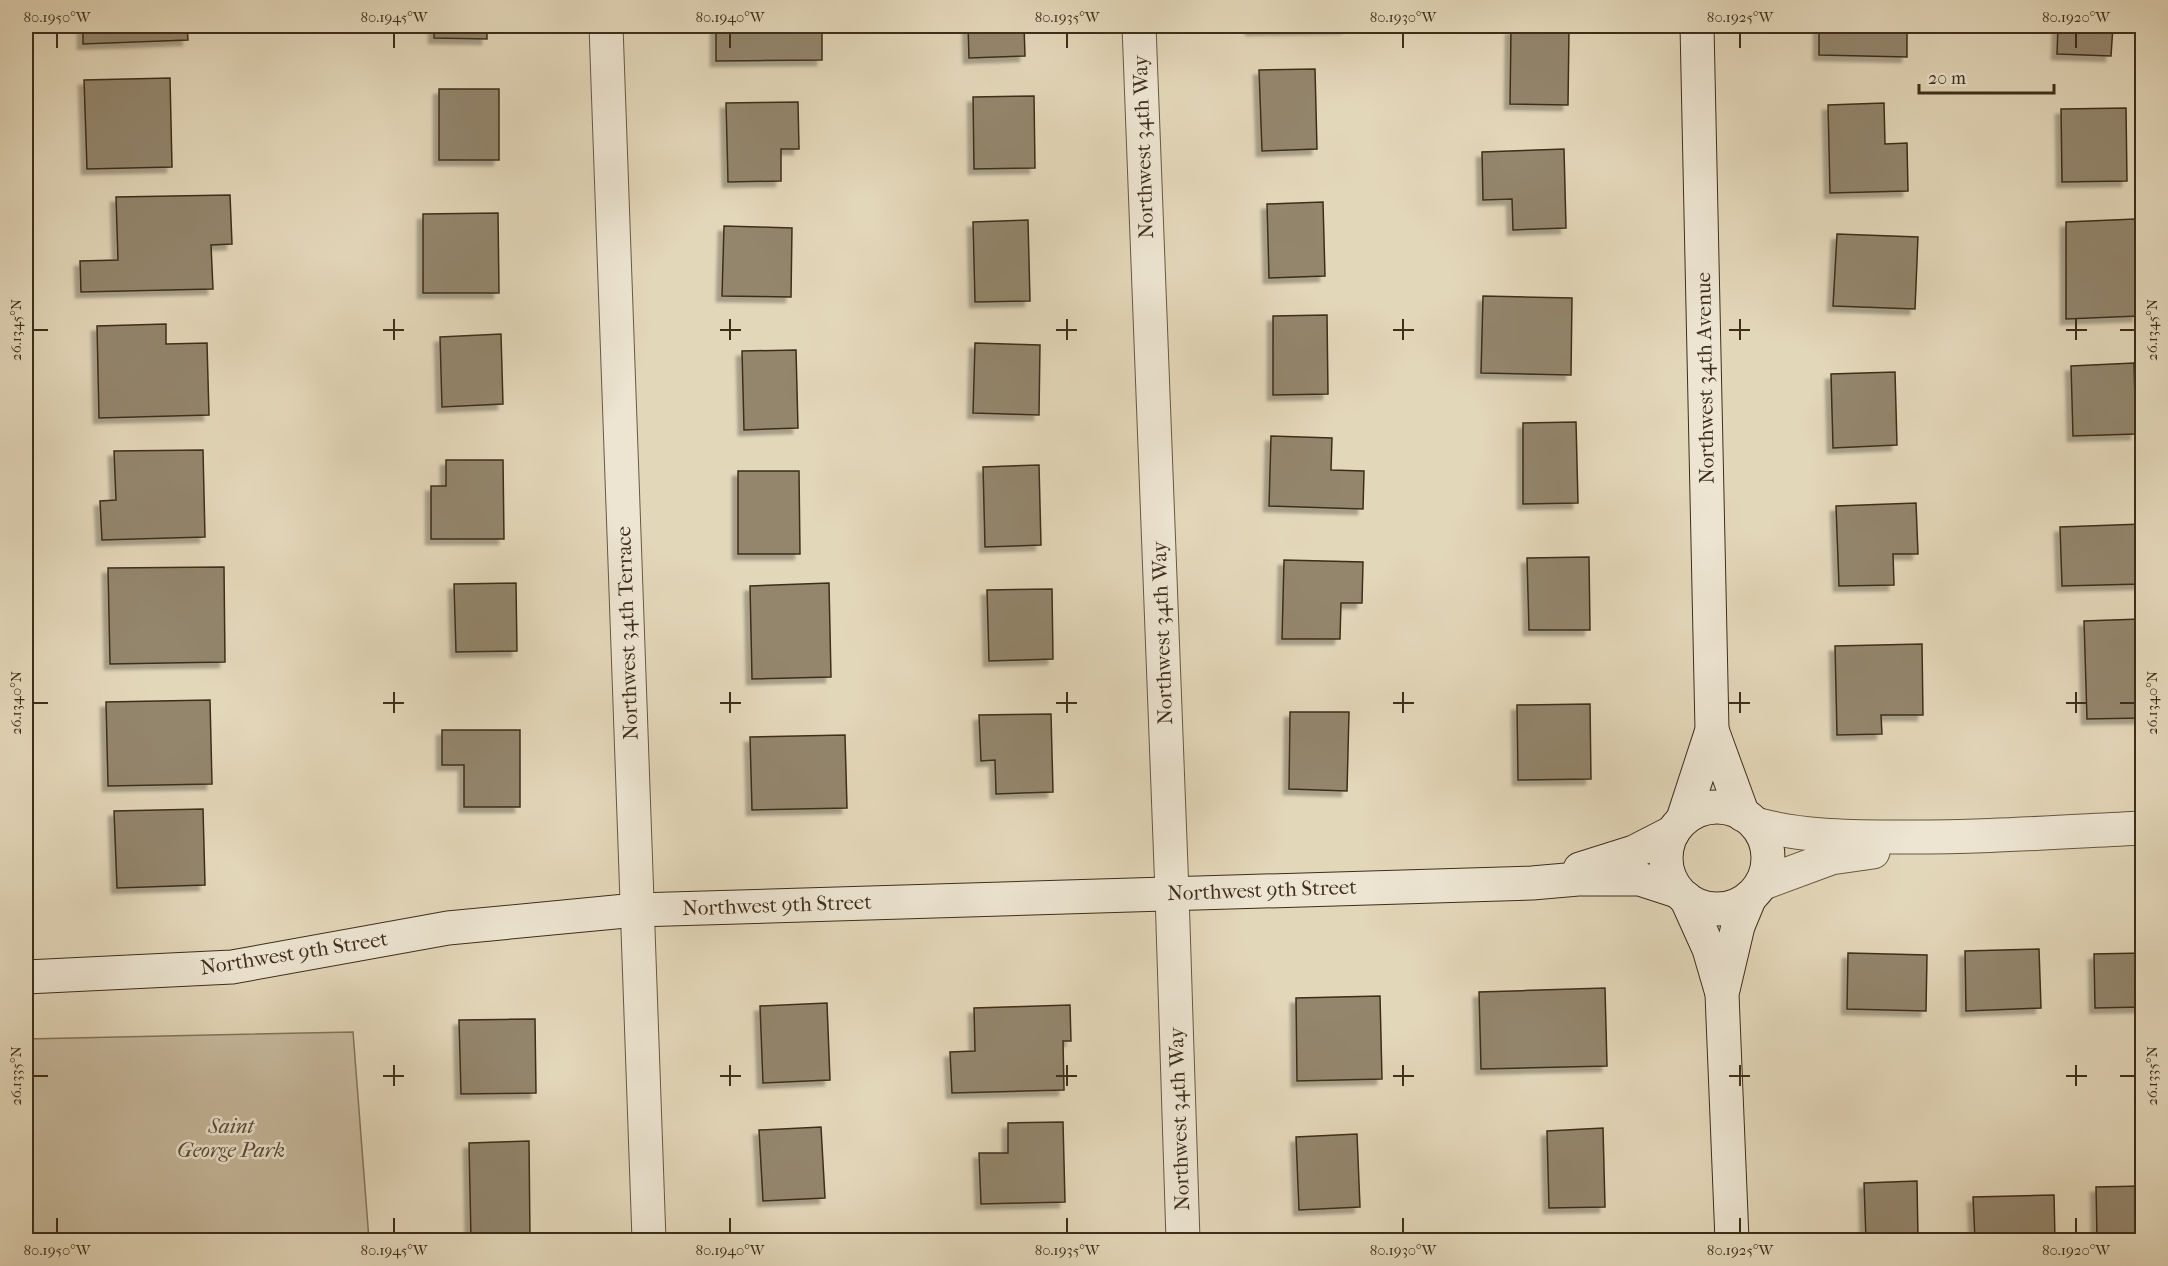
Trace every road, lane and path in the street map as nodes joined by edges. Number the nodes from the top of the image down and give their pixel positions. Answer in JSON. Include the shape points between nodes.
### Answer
{"nodes":[{"id":1,"x":606,"y":26,"type":"edge"},
{"id":2,"x":1139,"y":26,"type":"edge"},
{"id":3,"x":1697,"y":26,"type":"edge"},
{"id":4,"x":1712,"y":730,"type":"junction"},
{"id":5,"x":1749,"y":819,"type":"junction"},
{"id":6,"x":1678,"y":825,"type":"junction"},
{"id":7,"x":2142,"y":828,"type":"edge"},
{"id":8,"x":1961,"y":838,"type":"junction"},
{"id":9,"x":1532,"y":883,"type":"junction"},
{"id":10,"x":1755,"y":890,"type":"junction"},
{"id":11,"x":1172,"y":893,"type":"junction"},
{"id":12,"x":1682,"y":894,"type":"junction"},
{"id":13,"x":636,"y":910,"type":"junction"},
{"id":14,"x":26,"y":977,"type":"edge"},
{"id":15,"x":1722,"y":994,"type":"junction"},
{"id":16,"x":649,"y":1240,"type":"edge"},
{"id":17,"x":1183,"y":1240,"type":"edge"},
{"id":18,"x":1732,"y":1240,"type":"edge"}],
"edges":[{"from":1,"to":13,"type":"street","name":"Northwest 34th Terrace"},
{"from":2,"to":11,"type":"street","name":"Northwest 34th Way"},
{"from":3,"to":4,"type":"street","name":"Northwest 34th Avenue"},
{"from":4,"to":5,"type":"street","name":"Northwest 34th Avenue"},
{"from":4,"to":6,"type":"street","name":"Northwest 34th Avenue"},
{"from":5,"to":6,"type":"street","via":[[1728,808],[1713,807],[1698,811]]},
{"from":5,"to":8,"type":"street","via":[[1782,832]]},
{"from":5,"to":10,"type":"street","via":[[1763,837],[1767,852],[1767,868]]},
{"from":6,"to":9,"type":"street","name":"Northwest 9th Street","via":[[1634,852]]},
{"from":6,"to":12,"type":"street","via":[[1667,846],[1666,862],[1669,877]]},
{"from":7,"to":8,"type":"street"},
{"from":8,"to":10,"type":"street","via":[[1831,858]]},
{"from":9,"to":11,"type":"street","name":"Northwest 9th Street"},
{"from":9,"to":12,"type":"street","name":"Northwest 9th Street","via":[[1640,879]]},
{"from":10,"to":12,"type":"street","via":[[1735,906],[1719,908],[1704,907]]},
{"from":10,"to":15,"type":"street","via":[[1738,926]]},
{"from":11,"to":13,"type":"street","name":"Northwest 9th Street"},
{"from":11,"to":17,"type":"street","name":"Northwest 34th Way"},
{"from":12,"to":15,"type":"street","via":[[1709,949]]},
{"from":13,"to":14,"type":"street","name":"Northwest 9th Street","via":[[448,928],[231,967]]},
{"from":13,"to":16,"type":"street","name":"Northwest 34th Terrace"},
{"from":15,"to":18,"type":"street"}]}
